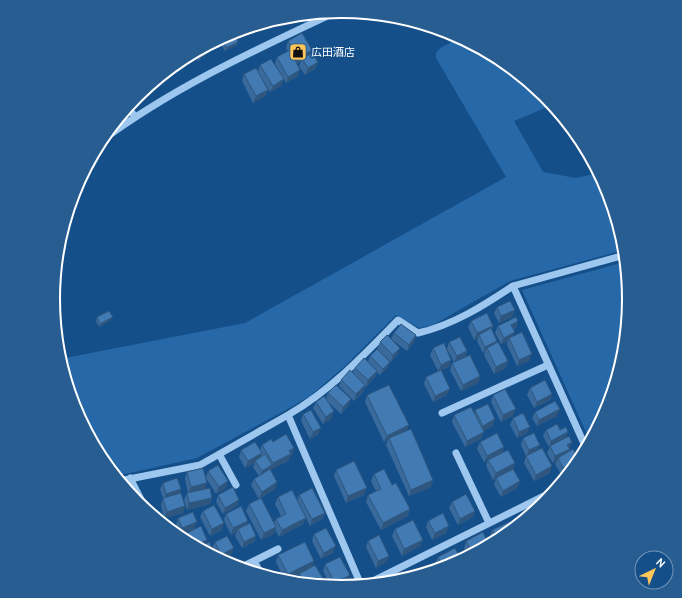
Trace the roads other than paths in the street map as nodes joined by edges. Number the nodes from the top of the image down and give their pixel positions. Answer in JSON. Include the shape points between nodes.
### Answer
{"nodes":[{"id":1,"x":321,"y":19,"type":"edge"},
{"id":2,"x":131,"y":112,"type":"edge"},
{"id":3,"x":135,"y":116,"type":"junction"},
{"id":4,"x":117,"y":129,"type":"edge"},
{"id":5,"x":619,"y":257,"type":"edge"},
{"id":6,"x":513,"y":286,"type":"junction"},
{"id":7,"x":548,"y":365,"type":"junction"},
{"id":8,"x":442,"y":413,"type":"dead end"},
{"id":9,"x":288,"y":415,"type":"junction"},
{"id":10,"x":583,"y":442,"type":"edge"},
{"id":11,"x":456,"y":453,"type":"dead end"},
{"id":12,"x":219,"y":454,"type":"junction"},
{"id":13,"x":130,"y":478,"type":"junction"},
{"id":14,"x":126,"y":479,"type":"edge"},
{"id":15,"x":236,"y":485,"type":"dead end"},
{"id":16,"x":138,"y":493,"type":"edge"},
{"id":17,"x":540,"y":498,"type":"edge"},
{"id":18,"x":489,"y":524,"type":"junction"},
{"id":19,"x":278,"y":549,"type":"dead end"},
{"id":20,"x":254,"y":561,"type":"junction"},
{"id":21,"x":248,"y":564,"type":"edge"},
{"id":22,"x":257,"y":567,"type":"edge"},
{"id":23,"x":380,"y":578,"type":"edge"},
{"id":24,"x":359,"y":579,"type":"edge"}],
"edges":[{"from":1,"to":3,"type":"street","via":[[231,61]]},
{"from":2,"to":3,"type":"street"},
{"from":3,"to":4,"type":"street"},
{"from":5,"to":6,"type":"street"},
{"from":6,"to":7,"type":"street"},
{"from":6,"to":9,"type":"street","via":[[479,309],[436,329],[418,333],[398,320],[350,369],[314,400]]},
{"from":7,"to":8,"type":"street"},
{"from":7,"to":10,"type":"street"},
{"from":9,"to":12,"type":"street"},
{"from":9,"to":24,"type":"street"},
{"from":11,"to":18,"type":"street"},
{"from":12,"to":13,"type":"street","via":[[200,464]]},
{"from":12,"to":15,"type":"street"},
{"from":13,"to":14,"type":"street"},
{"from":13,"to":16,"type":"street"},
{"from":17,"to":18,"type":"street"},
{"from":18,"to":23,"type":"street"},
{"from":19,"to":20,"type":"street"},
{"from":20,"to":21,"type":"street"},
{"from":20,"to":22,"type":"street"}]}
